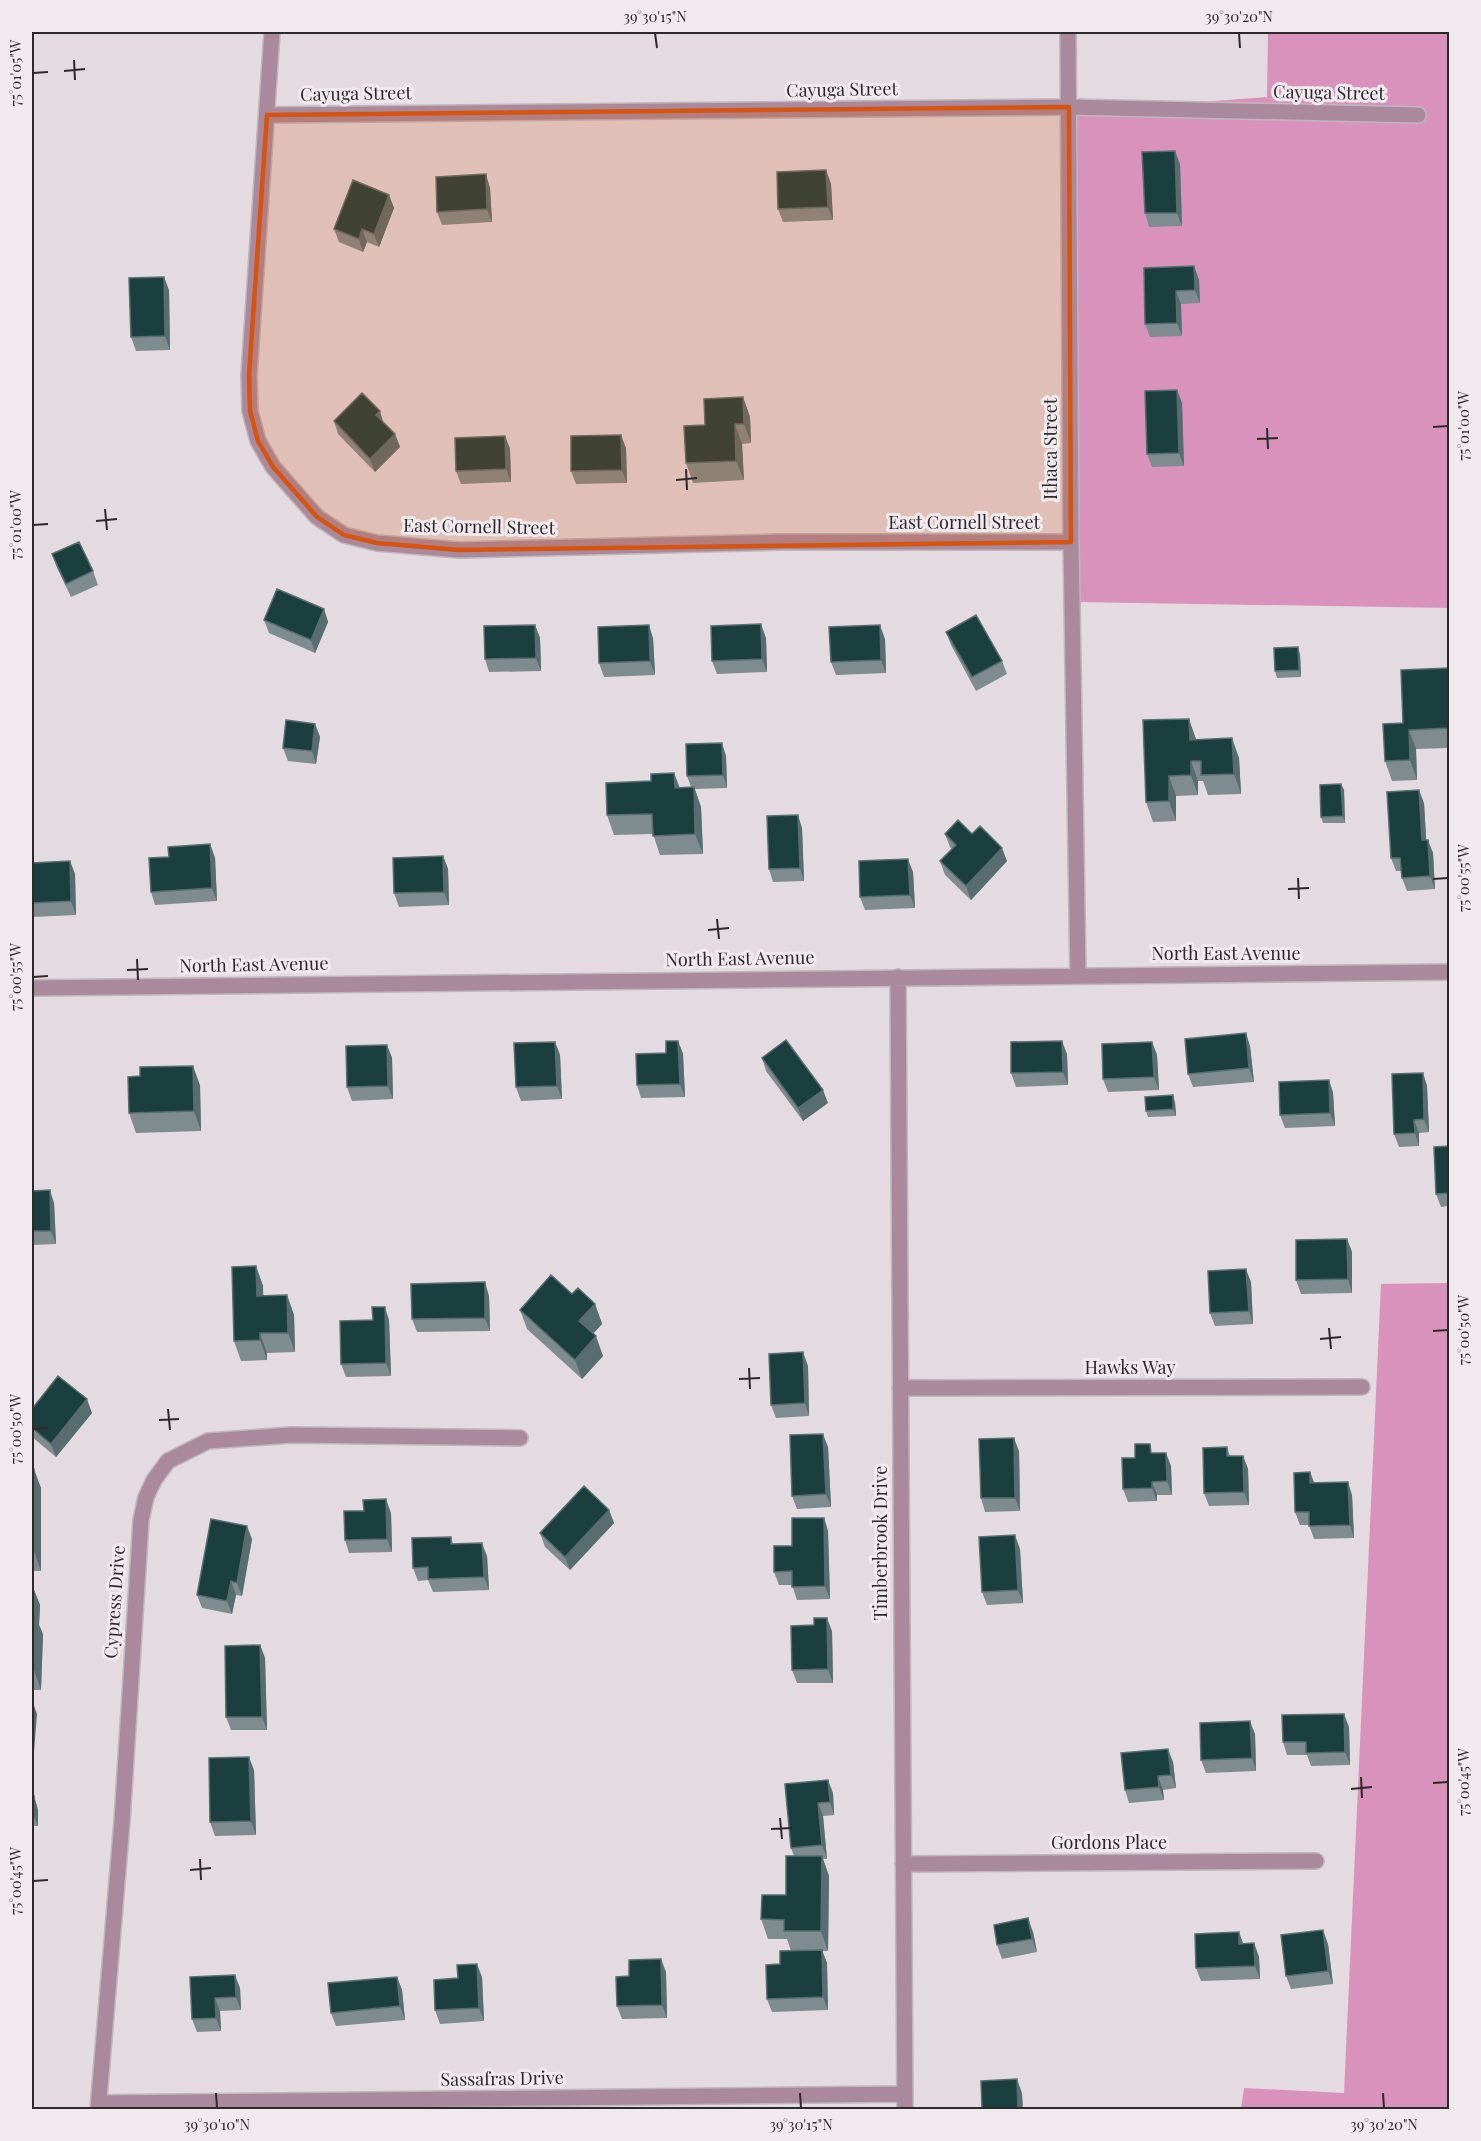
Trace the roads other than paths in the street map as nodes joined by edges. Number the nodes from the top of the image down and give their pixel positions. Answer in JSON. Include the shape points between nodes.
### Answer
{"nodes":[{"id":1,"x":273,"y":32,"type":"edge"},
{"id":2,"x":1068,"y":32,"type":"edge"},
{"id":3,"x":1069,"y":107,"type":"junction"},
{"id":4,"x":267,"y":115,"type":"junction"},
{"id":5,"x":1418,"y":115,"type":"dead end"},
{"id":6,"x":1071,"y":542,"type":"junction"},
{"id":7,"x":1449,"y":972,"type":"edge"},
{"id":8,"x":1078,"y":975,"type":"junction"},
{"id":9,"x":898,"y":976,"type":"junction"},
{"id":10,"x":32,"y":988,"type":"edge"},
{"id":11,"x":1362,"y":1387,"type":"dead end"},
{"id":12,"x":900,"y":1388,"type":"junction"},
{"id":13,"x":520,"y":1438,"type":"dead end"},
{"id":14,"x":1316,"y":1861,"type":"dead end"},
{"id":15,"x":903,"y":1864,"type":"junction"},
{"id":16,"x":905,"y":2094,"type":"junction"},
{"id":17,"x":99,"y":2106,"type":"edge"},
{"id":18,"x":905,"y":2109,"type":"edge"}],
"edges":[{"from":1,"to":4,"type":"street","name":"East Cornell Street"},
{"from":2,"to":3,"type":"street","name":"Ithaca Street"},
{"from":3,"to":4,"type":"street","name":"Cayuga Street"},
{"from":3,"to":5,"type":"street","name":"Cayuga Street"},
{"from":3,"to":6,"type":"street","name":"Ithaca Street"},
{"from":4,"to":6,"type":"street","name":"East Cornell Street","via":[[249,375],[250,411],[258,441],[273,467],[317,517],[344,535],[377,543],[459,550]]},
{"from":6,"to":8,"type":"street","name":"Ithaca Street"},
{"from":7,"to":8,"type":"street","name":"North East Avenue"},
{"from":8,"to":9,"type":"street","name":"North East Avenue"},
{"from":9,"to":10,"type":"street","name":"North East Avenue"},
{"from":9,"to":12,"type":"street","name":"Timberbrook Drive"},
{"from":11,"to":12,"type":"street","name":"Hawks Way"},
{"from":12,"to":15,"type":"street","name":"Timberbrook Drive"},
{"from":13,"to":17,"type":"street","name":"Cypress Drive","via":[[235,1437],[208,1441],[168,1461],[154,1480],[141,1520]]},
{"from":14,"to":15,"type":"street","name":"Gordons Place"},
{"from":15,"to":16,"type":"street","name":"Timberbrook Drive"},
{"from":16,"to":17,"type":"street","name":"Sassafras Drive"},
{"from":16,"to":18,"type":"street","name":"Timberbrook Drive"}]}
